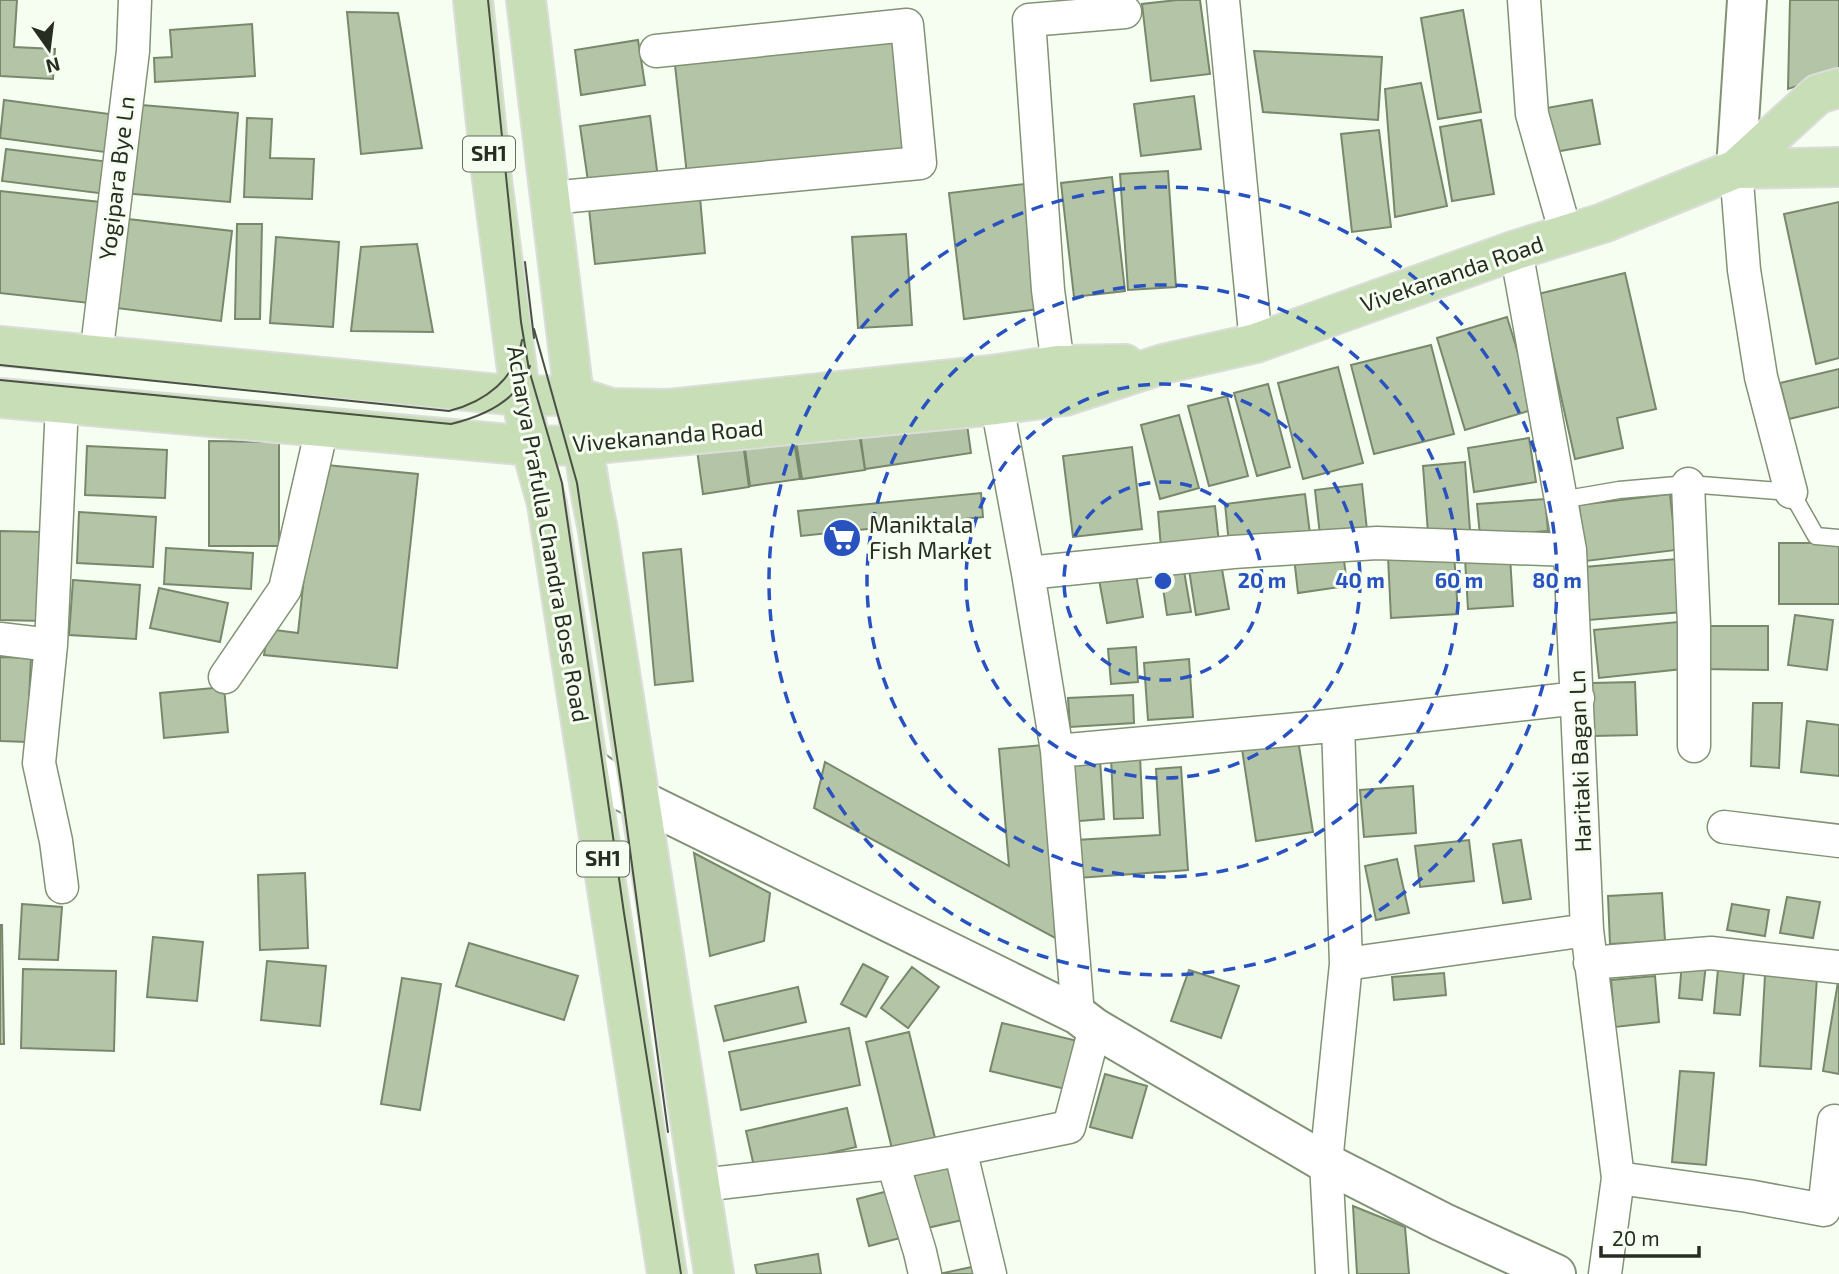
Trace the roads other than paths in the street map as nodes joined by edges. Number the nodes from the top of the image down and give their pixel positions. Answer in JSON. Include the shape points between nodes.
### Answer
{"nodes":[{"id":1,"x":135,"y":0,"type":"edge"},
{"id":2,"x":473,"y":0,"type":"edge"},
{"id":3,"x":526,"y":0,"type":"edge"},
{"id":4,"x":1223,"y":0,"type":"edge"},
{"id":5,"x":1524,"y":0,"type":"edge"},
{"id":6,"x":1747,"y":0,"type":"edge"},
{"id":7,"x":1125,"y":12,"type":"dead end"},
{"id":8,"x":656,"y":51,"type":"dead end"},
{"id":9,"x":1839,"y":88,"type":"edge"},
{"id":10,"x":1839,"y":167,"type":"edge"},
{"id":11,"x":1736,"y":169,"type":"junction"},
{"id":12,"x":551,"y":198,"type":"junction"},
{"id":13,"x":1566,"y":234,"type":"junction"},
{"id":14,"x":1516,"y":250,"type":"junction"},
{"id":15,"x":1256,"y":342,"type":"junction"},
{"id":16,"x":0,"y":346,"type":"edge"},
{"id":17,"x":96,"y":356,"type":"junction"},
{"id":18,"x":1061,"y":380,"type":"junction"},
{"id":19,"x":994,"y":390,"type":"junction"},
{"id":20,"x":520,"y":396,"type":"junction"},
{"id":21,"x":574,"y":396,"type":"junction"},
{"id":22,"x":0,"y":398,"type":"edge"},
{"id":23,"x":62,"y":404,"type":"junction"},
{"id":24,"x":322,"y":428,"type":"junction"},
{"id":25,"x":585,"y":445,"type":"junction"},
{"id":26,"x":531,"y":446,"type":"junction"},
{"id":27,"x":1688,"y":484,"type":"junction"},
{"id":28,"x":1791,"y":492,"type":"junction"},
{"id":29,"x":1561,"y":500,"type":"junction"},
{"id":30,"x":1839,"y":538,"type":"edge"},
{"id":31,"x":1570,"y":550,"type":"junction"},
{"id":32,"x":1028,"y":573,"type":"junction"},
{"id":33,"x":0,"y":639,"type":"edge"},
{"id":34,"x":51,"y":645,"type":"junction"},
{"id":35,"x":225,"y":677,"type":"dead end"},
{"id":36,"x":1578,"y":698,"type":"junction"},
{"id":37,"x":1338,"y":724,"type":"junction"},
{"id":38,"x":1694,"y":747,"type":"dead end"},
{"id":39,"x":1057,"y":751,"type":"junction"},
{"id":40,"x":589,"y":767,"type":"junction"},
{"id":41,"x":640,"y":798,"type":"junction"},
{"id":42,"x":1724,"y":827,"type":"dead end"},
{"id":43,"x":1839,"y":841,"type":"edge"},
{"id":44,"x":62,"y":887,"type":"dead end"},
{"id":45,"x":1587,"y":930,"type":"junction"},
{"id":46,"x":1590,"y":962,"type":"junction"},
{"id":47,"x":1346,"y":964,"type":"junction"},
{"id":48,"x":1839,"y":967,"type":"edge"},
{"id":49,"x":1087,"y":1022,"type":"junction"},
{"id":50,"x":1834,"y":1121,"type":"dead end"},
{"id":51,"x":960,"y":1149,"type":"junction"},
{"id":52,"x":893,"y":1163,"type":"junction"},
{"id":53,"x":1326,"y":1163,"type":"junction"},
{"id":54,"x":1618,"y":1178,"type":"junction"},
{"id":55,"x":701,"y":1185,"type":"junction"},
{"id":56,"x":667,"y":1274,"type":"edge"},
{"id":57,"x":714,"y":1274,"type":"edge"},
{"id":58,"x":925,"y":1274,"type":"edge"},
{"id":59,"x":990,"y":1274,"type":"edge"},
{"id":60,"x":1332,"y":1274,"type":"edge"},
{"id":61,"x":1556,"y":1274,"type":"edge"},
{"id":62,"x":1605,"y":1274,"type":"edge"}],
"edges":[{"from":1,"to":17,"type":"street","name":"Yogipara Bye Ln","via":[[133,51]]},
{"from":2,"to":20,"type":"main road","name":"Acharya Prafulla Chandra Bose Road","number":"SH1"},
{"from":3,"to":12,"type":"main road","name":"Acharya Prafulla Chandra Bose Road","number":"SH1"},
{"from":4,"to":15,"type":"street"},
{"from":5,"to":13,"type":"street","via":[[1532,114]]},
{"from":6,"to":11,"type":"street"},
{"from":7,"to":18,"type":"street","via":[[1029,20],[1048,290]]},
{"from":8,"to":12,"type":"street","via":[[907,25],[920,163]]},
{"from":9,"to":11,"type":"main road","name":"Vivekananda Road","via":[[1818,94]]},
{"from":10,"to":11,"type":"main road","name":"Vivekananda Road"},
{"from":11,"to":13,"type":"main road","name":"Vivekananda Road"},
{"from":11,"to":28,"type":"street","via":[[1744,270],[1760,377]]},
{"from":12,"to":21,"type":"main road","name":"Acharya Prafulla Chandra Bose Road","number":"SH1"},
{"from":13,"to":14,"type":"main road","name":"Vivekananda Road"},
{"from":14,"to":15,"type":"main road","name":"Vivekananda Road"},
{"from":14,"to":29,"type":"street","name":"Haritaki Bagan Ln"},
{"from":15,"to":18,"type":"main road","name":"Vivekananda Road","via":[[1163,364]]},
{"from":16,"to":17,"type":"main road","name":"Vivekananda Road"},
{"from":17,"to":20,"type":"main road","name":"Vivekananda Road"},
{"from":18,"to":19,"type":"main road","name":"Vivekananda Road"},
{"from":19,"to":21,"type":"main road","name":"Vivekananda Road","via":[[669,409],[611,408]]},
{"from":19,"to":25,"type":"main road","name":"Vivekananda Road"},
{"from":19,"to":32,"type":"street"},
{"from":20,"to":21,"type":"main road","name":"Vivekananda Road"},
{"from":20,"to":26,"type":"main road","name":"Acharya Prafulla Chandra Bose Road","number":"SH1"},
{"from":21,"to":25,"type":"main road","name":"Acharya Prafulla Chandra Bose Road","number":"SH1"},
{"from":22,"to":23,"type":"main road","name":"Vivekananda Road"},
{"from":23,"to":24,"type":"main road","name":"Vivekananda Road"},
{"from":23,"to":34,"type":"street"},
{"from":24,"to":26,"type":"main road","name":"Vivekananda Road"},
{"from":24,"to":35,"type":"street","via":[[285,589]]},
{"from":25,"to":26,"type":"main road","name":"Vivekananda Road"},
{"from":25,"to":41,"type":"main road","name":"Acharya Prafulla Chandra Bose Road","number":"SH1"},
{"from":26,"to":40,"type":"main road","name":"Acharya Prafulla Chandra Bose Road","number":"SH1","via":[[547,504]]},
{"from":27,"to":28,"type":"lane"},
{"from":27,"to":29,"type":"lane"},
{"from":27,"to":38,"type":"street"},
{"from":28,"to":30,"type":"lane","via":[[1816,536]]},
{"from":29,"to":31,"type":"street","name":"Haritaki Bagan Ln"},
{"from":31,"to":32,"type":"street","via":[[1377,543]]},
{"from":31,"to":36,"type":"street","name":"Haritaki Bagan Ln"},
{"from":32,"to":39,"type":"street"},
{"from":33,"to":34,"type":"street"},
{"from":34,"to":44,"type":"street","via":[[39,764]]},
{"from":36,"to":37,"type":"street"},
{"from":36,"to":45,"type":"street","name":"Haritaki Bagan Ln"},
{"from":37,"to":39,"type":"street"},
{"from":37,"to":47,"type":"street"},
{"from":39,"to":49,"type":"street"},
{"from":40,"to":41,"type":"street"},
{"from":40,"to":56,"type":"main road","name":"Acharya Prafulla Chandra Bose Road","number":"SH1"},
{"from":41,"to":49,"type":"street"},
{"from":41,"to":55,"type":"main road","name":"Acharya Prafulla Chandra Bose Road","number":"SH1"},
{"from":42,"to":43,"type":"street"},
{"from":45,"to":46,"type":"street","name":"Haritaki Bagan Ln"},
{"from":45,"to":47,"type":"street"},
{"from":46,"to":48,"type":"street","via":[[1711,953]]},
{"from":46,"to":54,"type":"street","name":"Haritaki Bagan Ln"},
{"from":47,"to":53,"type":"street"},
{"from":49,"to":51,"type":"street","via":[[1069,1127]]},
{"from":49,"to":53,"type":"street"},
{"from":50,"to":54,"type":"street","via":[[1824,1210]]},
{"from":51,"to":52,"type":"street"},
{"from":51,"to":59,"type":"street"},
{"from":52,"to":55,"type":"street"},
{"from":52,"to":58,"type":"street"},
{"from":53,"to":60,"type":"street"},
{"from":53,"to":61,"type":"street"},
{"from":54,"to":62,"type":"street","name":"Haritaki Bagan Ln"},
{"from":55,"to":57,"type":"main road","name":"Acharya Prafulla Chandra Bose Road","number":"SH1"}]}
